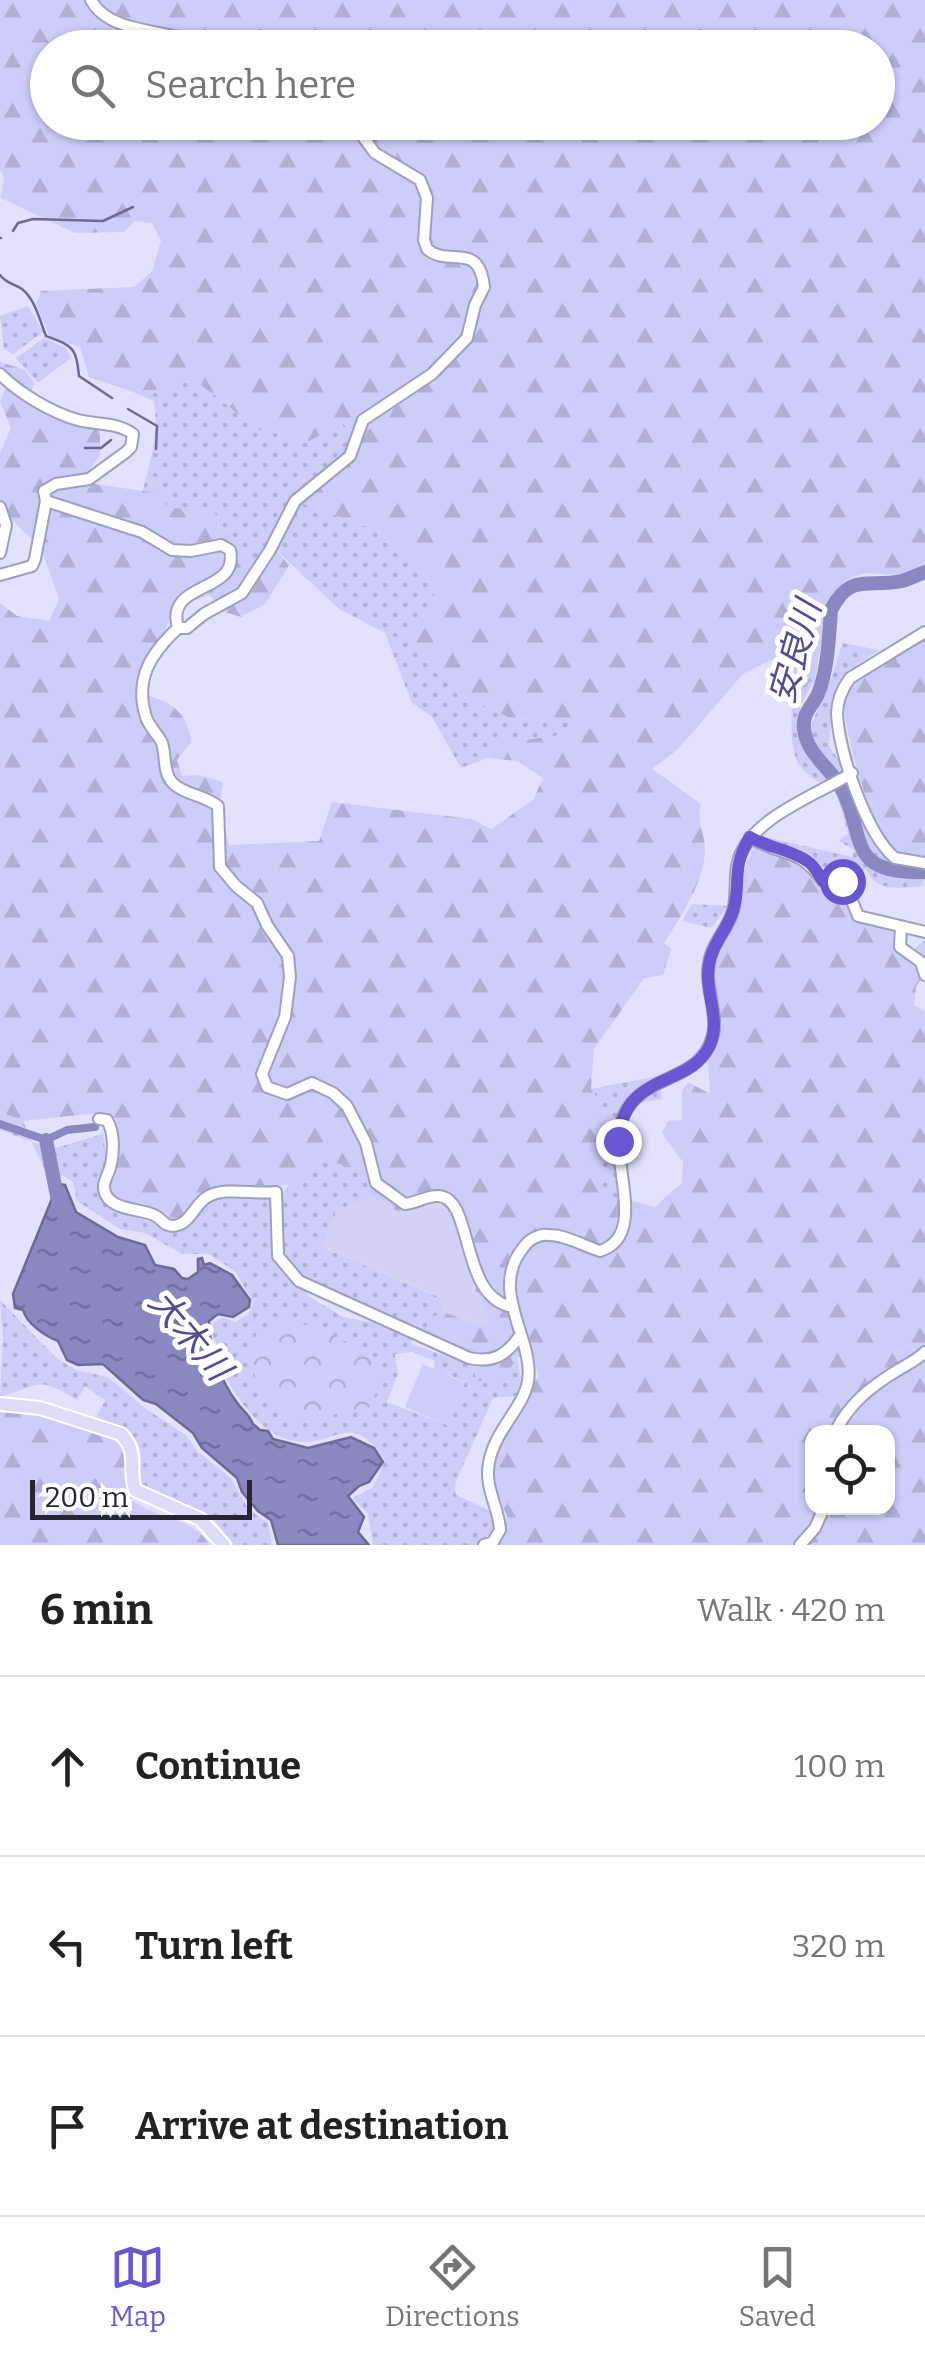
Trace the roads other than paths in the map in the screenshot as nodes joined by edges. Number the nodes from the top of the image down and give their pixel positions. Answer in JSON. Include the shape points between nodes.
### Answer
{"nodes":[{"id":1,"x":91,"y":0,"type":"edge"},
{"id":2,"x":152,"y":30,"type":"edge"},
{"id":3,"x":365,"y":140,"type":"edge"},
{"id":4,"x":0,"y":374,"type":"edge"},
{"id":5,"x":46,"y":501,"type":"junction"},
{"id":6,"x":0,"y":507,"type":"edge"},
{"id":7,"x":0,"y":553,"type":"edge"},
{"id":8,"x":0,"y":575,"type":"edge"},
{"id":9,"x":178,"y":628,"type":"junction"},
{"id":10,"x":925,"y":632,"type":"edge"},
{"id":11,"x":849,"y":775,"type":"junction"},
{"id":12,"x":750,"y":837,"type":"junction"},
{"id":13,"x":925,"y":863,"type":"edge"},
{"id":14,"x":901,"y":927,"type":"junction"},
{"id":15,"x":925,"y":932,"type":"edge"},
{"id":16,"x":925,"y":975,"type":"edge"},
{"id":17,"x":99,"y":1119,"type":"dead end"},
{"id":18,"x":513,"y":1308,"type":"junction"},
{"id":19,"x":519,"y":1336,"type":"junction"},
{"id":20,"x":925,"y":1352,"type":"edge"},
{"id":21,"x":0,"y":1404,"type":"edge"},
{"id":22,"x":839,"y":1425,"type":"edge"},
{"id":23,"x":821,"y":1515,"type":"edge"},
{"id":24,"x":224,"y":1545,"type":"edge"},
{"id":25,"x":484,"y":1545,"type":"edge"},
{"id":26,"x":800,"y":1545,"type":"edge"}],
"edges":[{"from":1,"to":2,"type":"street","via":[[108,20]]},
{"from":3,"to":9,"type":"street","via":[[374,153],[420,180],[427,198],[427,249],[471,259],[480,268],[484,287],[470,332],[432,374],[363,420],[350,456],[295,501],[242,594]]},
{"from":4,"to":5,"type":"street","via":[[72,418],[133,434],[131,447],[90,479],[49,486]]},
{"from":5,"to":8,"type":"street","via":[[32,566]]},
{"from":5,"to":9,"type":"street","via":[[142,532],[172,550],[230,550],[226,575],[180,601]]},
{"from":6,"to":7,"type":"street","via":[[6,525]]},
{"from":9,"to":18,"type":"street","via":[[144,672],[146,719],[163,745],[172,783],[218,806],[220,867],[257,902],[288,956],[289,998],[262,1074],[266,1086],[286,1094],[312,1084],[333,1092],[358,1123],[376,1183],[405,1204],[435,1196],[452,1203],[484,1290]]},
{"from":10,"to":11,"type":"street","via":[[861,669],[842,688],[837,712]]},
{"from":11,"to":12,"type":"street"},
{"from":11,"to":13,"type":"street","via":[[886,850],[904,862]]},
{"from":12,"to":14,"type":"street","via":[[803,858],[823,881],[842,881],[858,916]]},
{"from":12,"to":18,"type":"street","via":[[738,858],[731,917],[710,961],[715,1024],[707,1050],[642,1092],[623,1119],[618,1141],[626,1216],[620,1237],[600,1251],[557,1236],[531,1240],[512,1270]]},
{"from":14,"to":15,"type":"street"},
{"from":14,"to":16,"type":"street","via":[[900,947]]},
{"from":17,"to":19,"type":"street","via":[[112,1132],[105,1190],[124,1208],[174,1226],[208,1196],[276,1192],[278,1256],[299,1281],[469,1358],[495,1359]]},
{"from":18,"to":19,"type":"street"},
{"from":19,"to":25,"type":"street","via":[[528,1384],[490,1458],[500,1530]]},
{"from":20,"to":22,"type":"street","via":[[865,1391]]},
{"from":21,"to":24,"type":"main road","via":[[40,1408],[121,1434],[134,1456],[135,1490],[200,1519]]},
{"from":23,"to":26,"type":"street"}]}
